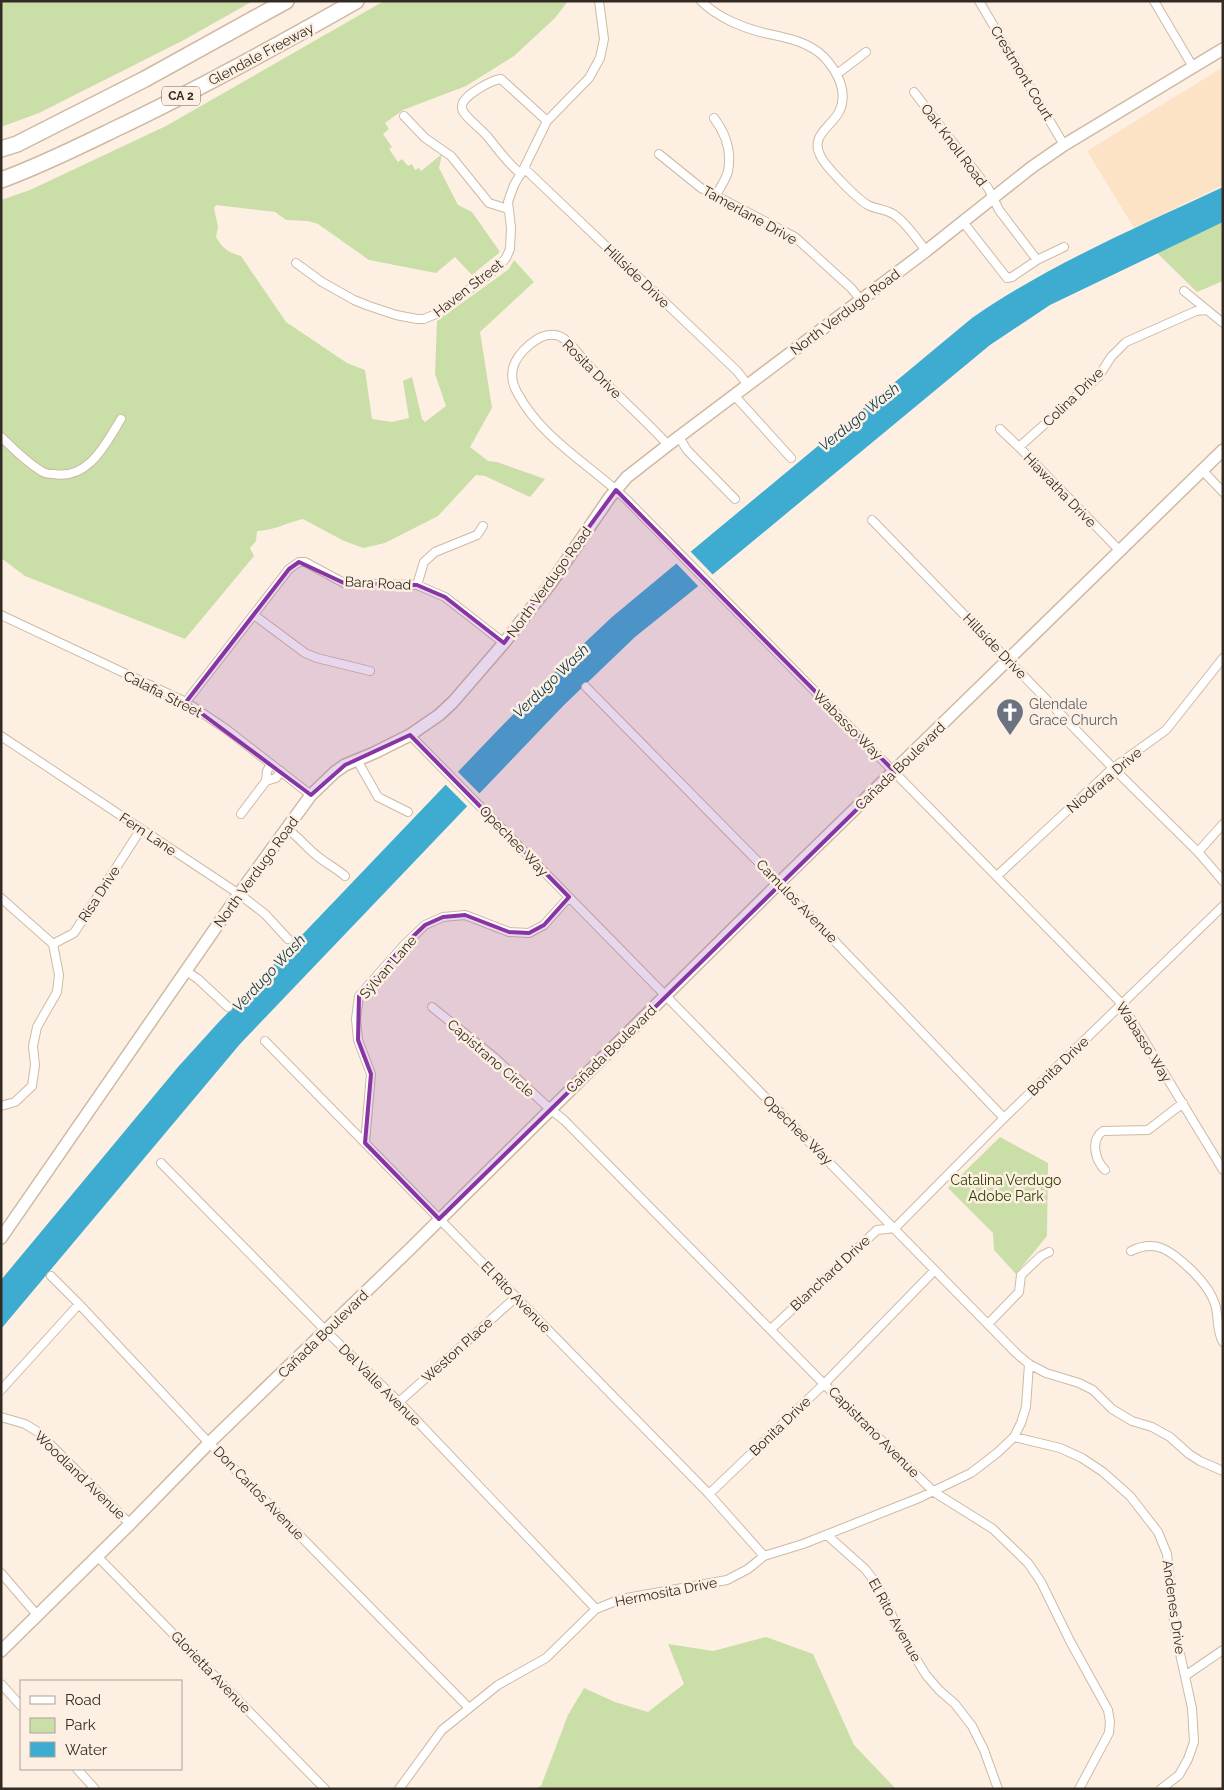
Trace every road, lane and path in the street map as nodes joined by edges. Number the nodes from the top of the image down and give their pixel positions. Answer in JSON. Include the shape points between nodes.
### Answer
{"nodes":[{"id":1,"x":286,"y":1,"type":"edge"},
{"id":2,"x":356,"y":1,"type":"edge"},
{"id":3,"x":599,"y":1,"type":"edge"},
{"id":4,"x":701,"y":1,"type":"edge"},
{"id":5,"x":979,"y":1,"type":"edge"},
{"id":6,"x":1154,"y":1,"type":"edge"},
{"id":7,"x":1223,"y":49,"type":"edge"},
{"id":8,"x":866,"y":52,"type":"dead end"},
{"id":9,"x":1193,"y":67,"type":"junction"},
{"id":10,"x":838,"y":74,"type":"junction"},
{"id":11,"x":914,"y":92,"type":"dead end"},
{"id":12,"x":404,"y":116,"type":"dead end"},
{"id":13,"x":714,"y":118,"type":"dead end"},
{"id":14,"x":546,"y":121,"type":"junction"},
{"id":15,"x":1064,"y":145,"type":"junction"},
{"id":16,"x":1,"y":149,"type":"edge"},
{"id":17,"x":659,"y":154,"type":"dead end"},
{"id":18,"x":523,"y":171,"type":"junction"},
{"id":19,"x":1,"y":180,"type":"edge"},
{"id":20,"x":715,"y":197,"type":"junction"},
{"id":21,"x":993,"y":199,"type":"junction"},
{"id":22,"x":508,"y":209,"type":"junction"},
{"id":23,"x":964,"y":222,"type":"junction"},
{"id":24,"x":1064,"y":247,"type":"dead end"},
{"id":25,"x":926,"y":251,"type":"junction"},
{"id":26,"x":1037,"y":260,"type":"junction"},
{"id":27,"x":296,"y":262,"type":"dead end"},
{"id":28,"x":1184,"y":291,"type":"dead end"},
{"id":29,"x":861,"y":300,"type":"junction"},
{"id":30,"x":1207,"y":310,"type":"junction"},
{"id":31,"x":1223,"y":323,"type":"edge"},
{"id":32,"x":513,"y":368,"type":"joint"},
{"id":33,"x":748,"y":385,"type":"junction"},
{"id":34,"x":734,"y":395,"type":"junction"},
{"id":35,"x":121,"y":419,"type":"dead end"},
{"id":36,"x":1000,"y":430,"type":"dead end"},
{"id":37,"x":1,"y":437,"type":"edge"},
{"id":38,"x":679,"y":437,"type":"junction"},
{"id":39,"x":668,"y":445,"type":"junction"},
{"id":40,"x":1019,"y":447,"type":"junction"},
{"id":41,"x":1223,"y":450,"type":"edge"},
{"id":42,"x":791,"y":458,"type":"dead end"},
{"id":43,"x":1202,"y":470,"type":"junction"},
{"id":44,"x":616,"y":490,"type":"junction"},
{"id":45,"x":1223,"y":492,"type":"edge"},
{"id":46,"x":735,"y":500,"type":"dead end"},
{"id":47,"x":872,"y":520,"type":"dead end"},
{"id":48,"x":483,"y":526,"type":"dead end"},
{"id":49,"x":1120,"y":551,"type":"junction"},
{"id":50,"x":417,"y":584,"type":"junction"},
{"id":51,"x":1,"y":615,"type":"edge"},
{"id":52,"x":254,"y":615,"type":"junction"},
{"id":53,"x":504,"y":643,"type":"junction"},
{"id":54,"x":1223,"y":658,"type":"edge"},
{"id":55,"x":1008,"y":660,"type":"junction"},
{"id":56,"x":370,"y":671,"type":"dead end"},
{"id":57,"x":586,"y":687,"type":"dead end"},
{"id":58,"x":186,"y":702,"type":"junction"},
{"id":59,"x":410,"y":735,"type":"junction"},
{"id":60,"x":1,"y":736,"type":"edge"},
{"id":61,"x":357,"y":760,"type":"junction"},
{"id":62,"x":272,"y":764,"type":"junction"},
{"id":63,"x":1113,"y":768,"type":"junction"},
{"id":64,"x":281,"y":772,"type":"junction"},
{"id":65,"x":895,"y":772,"type":"junction"},
{"id":66,"x":266,"y":781,"type":"junction"},
{"id":67,"x":312,"y":795,"type":"junction"},
{"id":68,"x":408,"y":812,"type":"dead end"},
{"id":69,"x":241,"y":814,"type":"dead end"},
{"id":70,"x":1223,"y":824,"type":"edge"},
{"id":71,"x":141,"y":829,"type":"junction"},
{"id":72,"x":287,"y":829,"type":"junction"},
{"id":73,"x":1198,"y":852,"type":"junction"},
{"id":74,"x":998,"y":875,"type":"junction"},
{"id":75,"x":345,"y":876,"type":"dead end"},
{"id":76,"x":1223,"y":881,"type":"edge"},
{"id":77,"x":779,"y":883,"type":"junction"},
{"id":78,"x":239,"y":894,"type":"junction"},
{"id":79,"x":569,"y":897,"type":"junction"},
{"id":80,"x":1,"y":898,"type":"edge"},
{"id":81,"x":1223,"y":906,"type":"edge"},
{"id":82,"x":288,"y":939,"type":"dead end"},
{"id":83,"x":53,"y":944,"type":"junction"},
{"id":84,"x":186,"y":971,"type":"junction"},
{"id":85,"x":666,"y":996,"type":"junction"},
{"id":86,"x":1122,"y":1004,"type":"junction"},
{"id":87,"x":228,"y":1007,"type":"dead end"},
{"id":88,"x":432,"y":1007,"type":"dead end"},
{"id":89,"x":265,"y":1041,"type":"dead end"},
{"id":90,"x":1183,"y":1103,"type":"junction"},
{"id":91,"x":1,"y":1106,"type":"edge"},
{"id":92,"x":550,"y":1109,"type":"junction"},
{"id":93,"x":1004,"y":1118,"type":"junction"},
{"id":94,"x":365,"y":1143,"type":"junction"},
{"id":95,"x":161,"y":1163,"type":"dead end"},
{"id":96,"x":1104,"y":1170,"type":"dead end"},
{"id":97,"x":1223,"y":1170,"type":"edge"},
{"id":98,"x":439,"y":1220,"type":"junction"},
{"id":99,"x":895,"y":1228,"type":"junction"},
{"id":100,"x":1,"y":1238,"type":"edge"},
{"id":101,"x":1130,"y":1251,"type":"dead end"},
{"id":102,"x":1049,"y":1252,"type":"dead end"},
{"id":103,"x":935,"y":1270,"type":"junction"},
{"id":104,"x":51,"y":1276,"type":"dead end"},
{"id":105,"x":515,"y":1298,"type":"junction"},
{"id":106,"x":79,"y":1304,"type":"junction"},
{"id":107,"x":988,"y":1324,"type":"junction"},
{"id":108,"x":771,"y":1329,"type":"junction"},
{"id":109,"x":326,"y":1331,"type":"junction"},
{"id":110,"x":1223,"y":1342,"type":"edge"},
{"id":111,"x":1029,"y":1364,"type":"junction"},
{"id":112,"x":824,"y":1384,"type":"junction"},
{"id":113,"x":1,"y":1390,"type":"edge"},
{"id":114,"x":399,"y":1402,"type":"junction"},
{"id":115,"x":1,"y":1417,"type":"edge"},
{"id":116,"x":1014,"y":1437,"type":"junction"},
{"id":117,"x":210,"y":1443,"type":"junction"},
{"id":118,"x":1223,"y":1471,"type":"edge"},
{"id":119,"x":934,"y":1492,"type":"junction"},
{"id":120,"x":709,"y":1494,"type":"junction"},
{"id":121,"x":130,"y":1524,"type":"junction"},
{"id":122,"x":826,"y":1535,"type":"junction"},
{"id":123,"x":97,"y":1556,"type":"junction"},
{"id":124,"x":764,"y":1556,"type":"junction"},
{"id":125,"x":1,"y":1573,"type":"edge"},
{"id":126,"x":596,"y":1609,"type":"junction"},
{"id":127,"x":38,"y":1616,"type":"junction"},
{"id":128,"x":1223,"y":1650,"type":"edge"},
{"id":129,"x":1,"y":1651,"type":"edge"},
{"id":130,"x":1185,"y":1676,"type":"junction"},
{"id":131,"x":1,"y":1684,"type":"edge"},
{"id":132,"x":20,"y":1705,"type":"edge"},
{"id":133,"x":469,"y":1708,"type":"junction"},
{"id":134,"x":78,"y":1770,"type":"edge"},
{"id":135,"x":1164,"y":1788,"type":"edge"},
{"id":136,"x":95,"y":1789,"type":"edge"},
{"id":137,"x":325,"y":1789,"type":"edge"},
{"id":138,"x":399,"y":1789,"type":"edge"},
{"id":139,"x":998,"y":1789,"type":"edge"},
{"id":140,"x":1079,"y":1789,"type":"edge"}],
"edges":[{"from":1,"to":16,"type":"highway","number":"CA 2","via":[[145,79]]},
{"from":2,"to":19,"type":"highway","name":"Glendale Freeway","number":"CA 2","via":[[145,115]]},
{"from":3,"to":14,"type":"street","name":"Haven Street","via":[[604,40],[600,58],[589,78]]},
{"from":4,"to":10,"type":"street","via":[[731,21],[799,41],[824,57]]},
{"from":5,"to":15,"type":"street","name":"Crestmont Court"},
{"from":6,"to":9,"type":"street"},
{"from":7,"to":9,"type":"main road","name":"North Verdugo Road"},
{"from":8,"to":10,"type":"street"},
{"from":9,"to":15,"type":"main road","name":"North Verdugo Road"},
{"from":10,"to":25,"type":"street","via":[[842,102],[840,110],[819,135],[821,157],[866,204],[898,217]]},
{"from":11,"to":21,"type":"street","name":"Oak Knoll Road","via":[[988,188]]},
{"from":12,"to":22,"type":"street","via":[[425,138],[451,156],[489,203]]},
{"from":13,"to":20,"type":"street","via":[[723,130],[729,148],[728,173]]},
{"from":14,"to":18,"type":"street","name":"Haven Street"},
{"from":14,"to":18,"type":"street","name":"Hillside Drive","via":[[501,79],[464,99],[463,112],[513,168]]},
{"from":15,"to":21,"type":"main road","name":"North Verdugo Road"},
{"from":17,"to":20,"type":"street","name":"Tamerlane Drive"},
{"from":18,"to":22,"type":"street","name":"Haven Street","via":[[509,196]]},
{"from":18,"to":33,"type":"street","name":"Hillside Drive","via":[[737,371]]},
{"from":20,"to":29,"type":"street","name":"Tamerlane Drive","via":[[794,237]]},
{"from":21,"to":23,"type":"main road","name":"North Verdugo Road"},
{"from":21,"to":26,"type":"street","name":"Oak Knoll Road"},
{"from":22,"to":27,"type":"street","name":"Haven Street","via":[[512,241],[502,264],[438,314],[424,319],[396,315],[354,300]]},
{"from":23,"to":25,"type":"main road","name":"North Verdugo Road"},
{"from":23,"to":26,"type":"street","via":[[1007,278]]},
{"from":24,"to":26,"type":"street"},
{"from":25,"to":29,"type":"main road","name":"North Verdugo Road"},
{"from":28,"to":30,"type":"street"},
{"from":29,"to":33,"type":"main road","name":"North Verdugo Road"},
{"from":30,"to":31,"type":"street"},
{"from":30,"to":40,"type":"street","name":"Colina Drive","via":[[1196,311],[1126,342],[1099,376]]},
{"from":32,"to":39,"type":"street","name":"Rosita Drive","via":[[527,348],[539,338],[557,335]]},
{"from":32,"to":44,"type":"street","name":"Wabasso Way","via":[[512,381],[516,392],[530,414],[559,444]]},
{"from":33,"to":34,"type":"main road","name":"North Verdugo Road"},
{"from":34,"to":38,"type":"main road","name":"North Verdugo Road"},
{"from":34,"to":42,"type":"street"},
{"from":35,"to":37,"type":"street","via":[[97,457],[74,473],[44,472]]},
{"from":36,"to":40,"type":"street","name":"Hiawatha Drive"},
{"from":38,"to":39,"type":"main road","name":"North Verdugo Road"},
{"from":38,"to":46,"type":"street","via":[[687,450]]},
{"from":39,"to":44,"type":"main road","name":"North Verdugo Road","via":[[627,477]]},
{"from":40,"to":49,"type":"street","name":"Hiawatha Drive"},
{"from":41,"to":43,"type":"main road","name":"Cañada Boulevard"},
{"from":43,"to":45,"type":"street"},
{"from":43,"to":49,"type":"main road","name":"Cañada Boulevard"},
{"from":44,"to":53,"type":"main road","name":"North Verdugo Road"},
{"from":44,"to":65,"type":"street","name":"Wabasso Way"},
{"from":47,"to":55,"type":"street","name":"Hillside Drive"},
{"from":48,"to":50,"type":"street","via":[[477,535],[435,552],[424,562]]},
{"from":49,"to":55,"type":"main road","name":"Cañada Boulevard"},
{"from":50,"to":52,"type":"street","name":"Bara Road","via":[[344,583],[305,562],[299,562],[289,569]]},
{"from":50,"to":53,"type":"street","name":"Bara Road","via":[[445,597]]},
{"from":51,"to":58,"type":"street","name":"Calafia Street"},
{"from":52,"to":56,"type":"street","via":[[305,653]]},
{"from":52,"to":58,"type":"street"},
{"from":53,"to":59,"type":"main road","name":"North Verdugo Road","via":[[453,702]]},
{"from":54,"to":63,"type":"street","name":"Niodrara Drive","via":[[1166,730]]},
{"from":55,"to":63,"type":"street","name":"Hillside Drive"},
{"from":55,"to":65,"type":"main road","name":"Cañada Boulevard"},
{"from":57,"to":77,"type":"street","name":"Camulos Avenue"},
{"from":58,"to":62,"type":"street","name":"Calafia Street"},
{"from":59,"to":61,"type":"main road","name":"North Verdugo Road"},
{"from":59,"to":79,"type":"street","name":"Opechee Way"},
{"from":60,"to":71,"type":"street","name":"Fern Lane"},
{"from":61,"to":67,"type":"main road","name":"North Verdugo Road","via":[[335,772]]},
{"from":61,"to":68,"type":"street","via":[[378,797]]},
{"from":62,"to":64,"type":"street","name":"Calafia Street"},
{"from":62,"to":66,"type":"street"},
{"from":63,"to":73,"type":"street","name":"Hillside Drive"},
{"from":63,"to":74,"type":"street","name":"Niodrara Drive"},
{"from":64,"to":66,"type":"street","via":[[276,778]]},
{"from":64,"to":67,"type":"street","name":"Calafia Street"},
{"from":65,"to":74,"type":"street","name":"Wabasso Way"},
{"from":65,"to":77,"type":"main road","name":"Cañada Boulevard"},
{"from":66,"to":69,"type":"street"},
{"from":67,"to":72,"type":"main road","name":"North Verdugo Road"},
{"from":70,"to":73,"type":"street"},
{"from":71,"to":78,"type":"street","name":"Fern Lane"},
{"from":71,"to":83,"type":"street","name":"Risa Drive","via":[[74,933]]},
{"from":72,"to":75,"type":"street"},
{"from":72,"to":78,"type":"main road","name":"North Verdugo Road"},
{"from":73,"to":76,"type":"street","name":"Hillside Drive"},
{"from":74,"to":86,"type":"street","name":"Wabasso Way"},
{"from":77,"to":85,"type":"main road","name":"Cañada Boulevard"},
{"from":77,"to":93,"type":"street","name":"Camulos Avenue"},
{"from":78,"to":82,"type":"street","name":"Fern Lane","via":[[265,914]]},
{"from":78,"to":84,"type":"main road","name":"North Verdugo Road"},
{"from":79,"to":85,"type":"street","name":"Opechee Way"},
{"from":79,"to":94,"type":"street","name":"Sylvan Lane","via":[[544,925],[529,933],[509,932],[465,916],[443,917],[425,925],[359,996],[358,1040],[371,1074]]},
{"from":80,"to":83,"type":"street"},
{"from":81,"to":86,"type":"street","name":"Bonita Drive"},
{"from":83,"to":91,"type":"street","via":[[59,975],[57,992],[37,1027],[32,1086],[15,1102]]},
{"from":84,"to":87,"type":"street"},
{"from":84,"to":100,"type":"main road","name":"North Verdugo Road"},
{"from":85,"to":92,"type":"main road","name":"Cañada Boulevard"},
{"from":85,"to":99,"type":"street","name":"Opechee Way"},
{"from":86,"to":90,"type":"street","name":"Wabasso Way"},
{"from":86,"to":93,"type":"street","name":"Bonita Drive"},
{"from":88,"to":92,"type":"street","name":"Capistrano Circle","via":[[494,1057]]},
{"from":89,"to":94,"type":"street","name":"El Rito Avenue"},
{"from":90,"to":96,"type":"street","via":[[1148,1130],[1098,1135],[1095,1144],[1097,1162]]},
{"from":90,"to":97,"type":"street","name":"Wabasso Way"},
{"from":92,"to":98,"type":"main road","name":"Cañada Boulevard"},
{"from":92,"to":108,"type":"street","name":"Capistrano Avenue"},
{"from":93,"to":99,"type":"street","name":"Bonita Drive"},
{"from":94,"to":98,"type":"street","name":"El Rito Avenue"},
{"from":95,"to":109,"type":"street","name":"Del Valle Avenue"},
{"from":98,"to":105,"type":"street","name":"El Rito Avenue"},
{"from":98,"to":109,"type":"main road","name":"Cañada Boulevard"},
{"from":99,"to":103,"type":"street","name":"Opechee Way"},
{"from":99,"to":108,"type":"street","name":"Blanchard Drive","via":[[877,1230]]},
{"from":101,"to":110,"type":"street","via":[[1140,1247],[1159,1247],[1173,1253],[1197,1275],[1215,1306]]},
{"from":102,"to":107,"type":"street","via":[[1021,1275],[1019,1292]]},
{"from":103,"to":107,"type":"street","name":"Opechee Way"},
{"from":103,"to":112,"type":"street","name":"Bonita Drive"},
{"from":104,"to":106,"type":"street","name":"Don Carlos Avenue"},
{"from":105,"to":114,"type":"street","name":"Weston Place"},
{"from":105,"to":120,"type":"street","name":"El Rito Avenue"},
{"from":106,"to":113,"type":"street"},
{"from":106,"to":117,"type":"street","name":"Don Carlos Avenue"},
{"from":107,"to":111,"type":"street","name":"Opechee Way"},
{"from":108,"to":112,"type":"street","name":"Capistrano Avenue"},
{"from":109,"to":114,"type":"street","name":"Del Valle Avenue"},
{"from":109,"to":117,"type":"main road","name":"Cañada Boulevard"},
{"from":111,"to":116,"type":"street","name":"Hermosita Drive","via":[[1026,1407]]},
{"from":111,"to":118,"type":"street","name":"Opechee Way","via":[[1093,1390],[1112,1409],[1170,1437],[1200,1462]]},
{"from":112,"to":119,"type":"street","name":"Capistrano Avenue"},
{"from":112,"to":120,"type":"street","name":"Bonita Drive"},
{"from":114,"to":126,"type":"street","name":"Del Valle Avenue"},
{"from":115,"to":121,"type":"street","name":"Woodland Avenue","via":[[38,1432]]},
{"from":116,"to":119,"type":"street","name":"Hermosita Drive","via":[[971,1472]]},
{"from":116,"to":130,"type":"street","name":"Andenes Drive","via":[[1060,1448],[1082,1458],[1103,1472],[1144,1512],[1158,1532],[1167,1554],[1175,1631]]},
{"from":117,"to":121,"type":"main road","name":"Cañada Boulevard"},
{"from":117,"to":133,"type":"street","name":"Don Carlos Avenue"},
{"from":119,"to":122,"type":"street","name":"Hermosita Drive"},
{"from":119,"to":140,"type":"street","name":"Capistrano Avenue","via":[[994,1529],[1028,1563],[1108,1710],[1109,1733]]},
{"from":120,"to":124,"type":"street","name":"El Rito Avenue"},
{"from":121,"to":123,"type":"main road","name":"Cañada Boulevard"},
{"from":122,"to":124,"type":"street","name":"Hermosita Drive"},
{"from":122,"to":139,"type":"street","name":"El Rito Avenue","via":[[876,1583],[926,1675],[972,1726]]},
{"from":123,"to":127,"type":"main road","name":"Cañada Boulevard"},
{"from":123,"to":137,"type":"street","name":"Glorietta Avenue"},
{"from":124,"to":126,"type":"street","name":"Hermosita Drive","via":[[727,1580],[620,1599]]},
{"from":125,"to":127,"type":"street"},
{"from":126,"to":133,"type":"street","name":"Hermosita Drive","via":[[546,1658],[498,1685]]},
{"from":127,"to":129,"type":"main road","name":"Cañada Boulevard"},
{"from":128,"to":130,"type":"street"},
{"from":130,"to":135,"type":"street","name":"Andenes Drive","via":[[1192,1708],[1194,1742],[1178,1775]]},
{"from":131,"to":132,"type":"street"},
{"from":133,"to":138,"type":"street","name":"Hermosita Drive","via":[[442,1730]]},
{"from":134,"to":136,"type":"street"}]}
